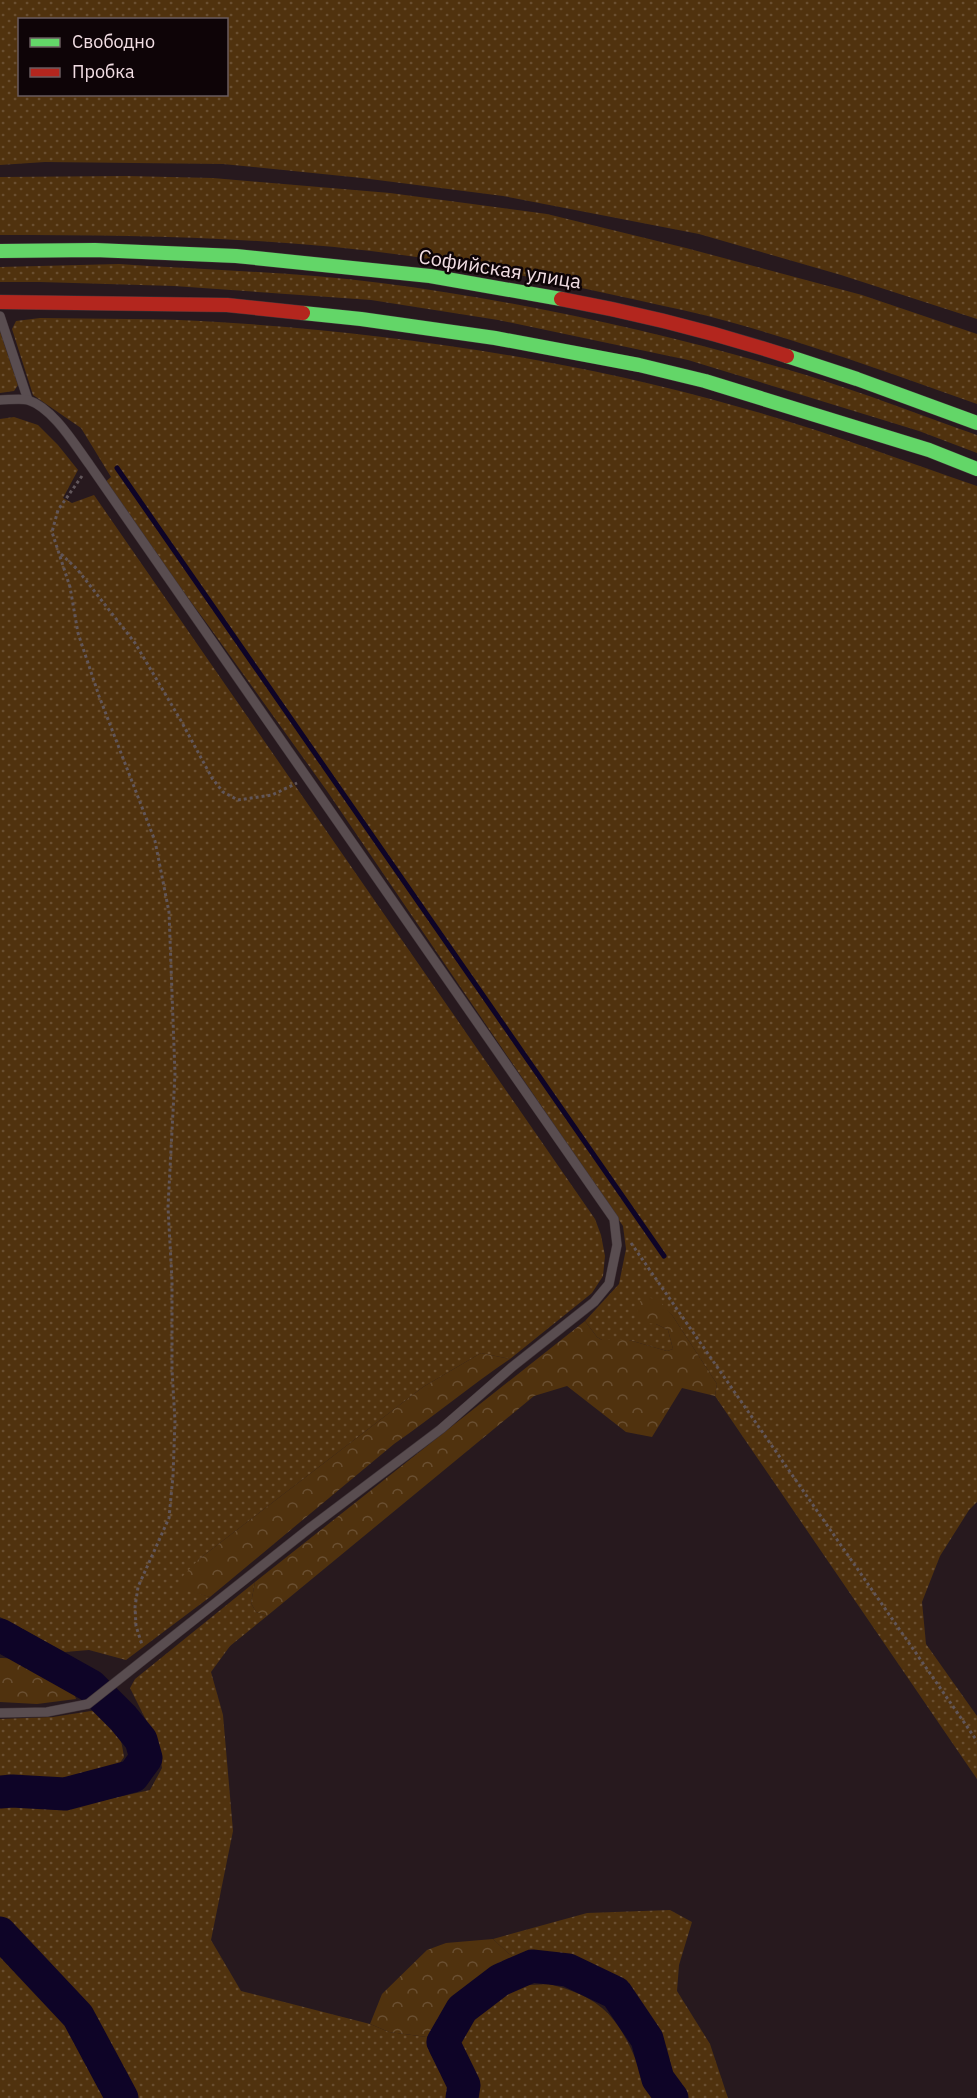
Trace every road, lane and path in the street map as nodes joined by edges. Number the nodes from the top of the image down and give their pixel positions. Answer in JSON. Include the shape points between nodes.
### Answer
{"nodes":[{"id":1,"x":0,"y":250,"type":"edge"},
{"id":2,"x":0,"y":302,"type":"edge"},
{"id":3,"x":0,"y":316,"type":"edge"},
{"id":4,"x":0,"y":400,"type":"edge"},
{"id":5,"x":28,"y":400,"type":"junction"},
{"id":6,"x":977,"y":423,"type":"edge"},
{"id":7,"x":89,"y":464,"type":"junction"},
{"id":8,"x":977,"y":470,"type":"edge"},
{"id":9,"x":59,"y":552,"type":"junction"},
{"id":10,"x":306,"y":779,"type":"junction"},
{"id":11,"x":614,"y":1219,"type":"junction"},
{"id":12,"x":146,"y":1658,"type":"junction"},
{"id":13,"x":0,"y":1713,"type":"edge"},
{"id":14,"x":977,"y":1741,"type":"edge"}],
"edges":[{"from":1,"to":6,"type":"main road","name":"Софийская улица","via":[[236,256],[430,276],[572,301],[728,338]]},
{"from":2,"to":8,"type":"main road","via":[[227,305],[495,338],[705,381],[929,450]]},
{"from":3,"to":5,"type":"lane"},
{"from":4,"to":5,"type":"lane"},
{"from":5,"to":7,"type":"lane","via":[[57,421]]},
{"from":7,"to":9,"type":"path","via":[[58,510],[52,532]]},
{"from":7,"to":10,"type":"lane"},
{"from":9,"to":10,"type":"path","via":[[135,643],[223,792],[238,800],[272,795]]},
{"from":9,"to":12,"type":"path","via":[[78,633],[154,841],[170,912],[175,1074],[168,1207],[174,1465],[169,1518],[138,1587],[135,1607],[135,1626]]},
{"from":10,"to":11,"type":"lane"},
{"from":11,"to":12,"type":"lane","via":[[617,1245],[609,1284],[594,1302],[441,1429]]},
{"from":11,"to":14,"type":"path"},
{"from":12,"to":13,"type":"lane","via":[[88,1704],[47,1712]]}]}
